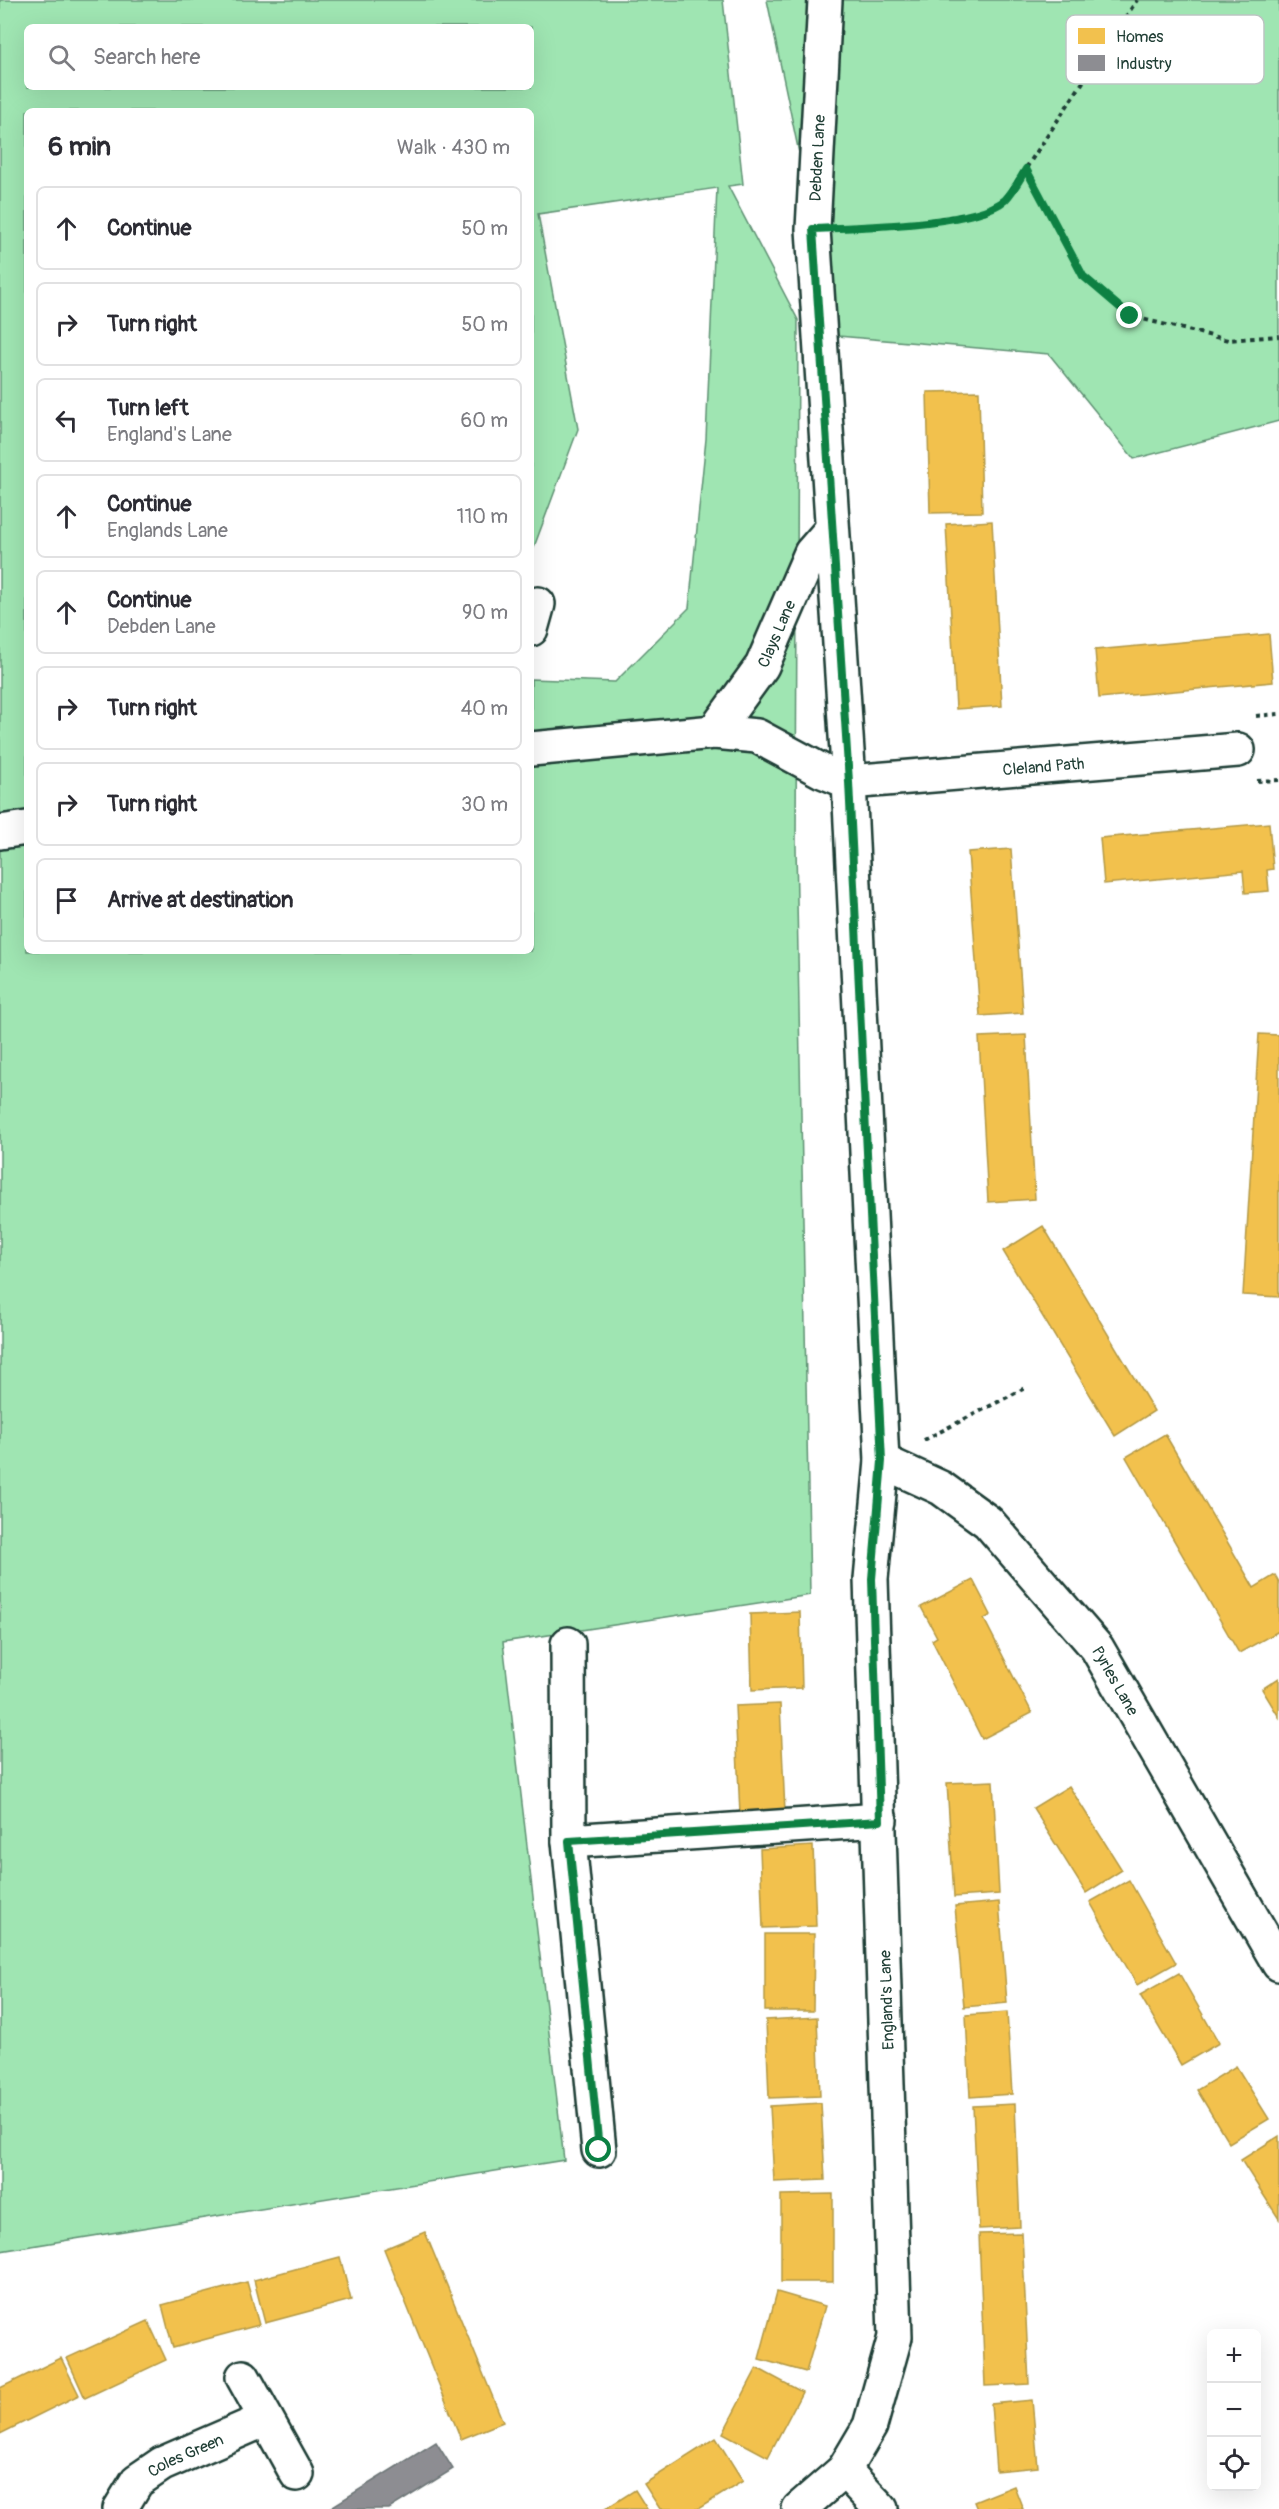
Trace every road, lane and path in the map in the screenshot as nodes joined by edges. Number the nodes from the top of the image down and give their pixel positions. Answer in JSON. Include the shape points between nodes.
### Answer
{"nodes":[{"id":1,"x":825,"y":0,"type":"edge"},
{"id":2,"x":1137,"y":0,"type":"edge"},
{"id":3,"x":1127,"y":15,"type":"edge"},
{"id":4,"x":1082,"y":84,"type":"edge"},
{"id":5,"x":1026,"y":169,"type":"junction"},
{"id":6,"x":813,"y":229,"type":"junction"},
{"id":7,"x":1279,"y":336,"type":"edge"},
{"id":8,"x":831,"y":530,"type":"junction"},
{"id":9,"x":714,"y":732,"type":"junction"},
{"id":10,"x":534,"y":749,"type":"edge"},
{"id":11,"x":1238,"y":750,"type":"dead end"},
{"id":12,"x":849,"y":782,"type":"junction"},
{"id":13,"x":24,"y":828,"type":"edge"},
{"id":14,"x":0,"y":832,"type":"edge"},
{"id":15,"x":1025,"y":1388,"type":"dead end"},
{"id":16,"x":882,"y":1461,"type":"junction"},
{"id":17,"x":568,"y":1644,"type":"dead end"},
{"id":18,"x":880,"y":1821,"type":"junction"},
{"id":19,"x":569,"y":1841,"type":"junction"},
{"id":20,"x":1279,"y":1964,"type":"edge"},
{"id":21,"x":599,"y":2150,"type":"dead end"},
{"id":22,"x":243,"y":2377,"type":"dead end"},
{"id":23,"x":266,"y":2419,"type":"junction"},
{"id":24,"x":844,"y":2470,"type":"junction"},
{"id":25,"x":297,"y":2474,"type":"dead end"},
{"id":26,"x":120,"y":2509,"type":"edge"},
{"id":27,"x":799,"y":2509,"type":"edge"},
{"id":28,"x":881,"y":2509,"type":"edge"}],
"edges":[{"from":1,"to":6,"type":"street","name":"Debden Lane"},
{"from":2,"to":3,"type":"path"},
{"from":4,"to":5,"type":"path"},
{"from":5,"to":6,"type":"path","via":[[1005,200],[984,212],[895,226]]},
{"from":5,"to":7,"type":"path","via":[[1083,276],[1130,316],[1228,340]]},
{"from":6,"to":8,"type":"street","name":"Debden Lane"},
{"from":8,"to":9,"type":"street","name":"Clays Lane","via":[[811,553],[762,666]]},
{"from":8,"to":12,"type":"street","name":"Debden Lane"},
{"from":9,"to":10,"type":"street"},
{"from":9,"to":12,"type":"street","via":[[757,736]]},
{"from":11,"to":12,"type":"street","name":"Cleland Path"},
{"from":12,"to":16,"type":"street","name":"Debden Lane"},
{"from":13,"to":14,"type":"street"},
{"from":15,"to":16,"type":"path"},
{"from":16,"to":18,"type":"street","name":"England's Lane","via":[[872,1579]]},
{"from":16,"to":20,"type":"street","name":"Pyrles Lane","via":[[940,1488],[988,1522],[1097,1648]]},
{"from":17,"to":19,"type":"street"},
{"from":18,"to":19,"type":"street"},
{"from":18,"to":24,"type":"street","name":"England's Lane","via":[[895,2337],[870,2426]]},
{"from":19,"to":21,"type":"street"},
{"from":22,"to":23,"type":"street"},
{"from":23,"to":25,"type":"street"},
{"from":23,"to":26,"type":"street","name":"Coles Green","via":[[162,2464],[137,2481]]},
{"from":24,"to":27,"type":"street","name":"England's Lane"},
{"from":24,"to":28,"type":"street"}]}
